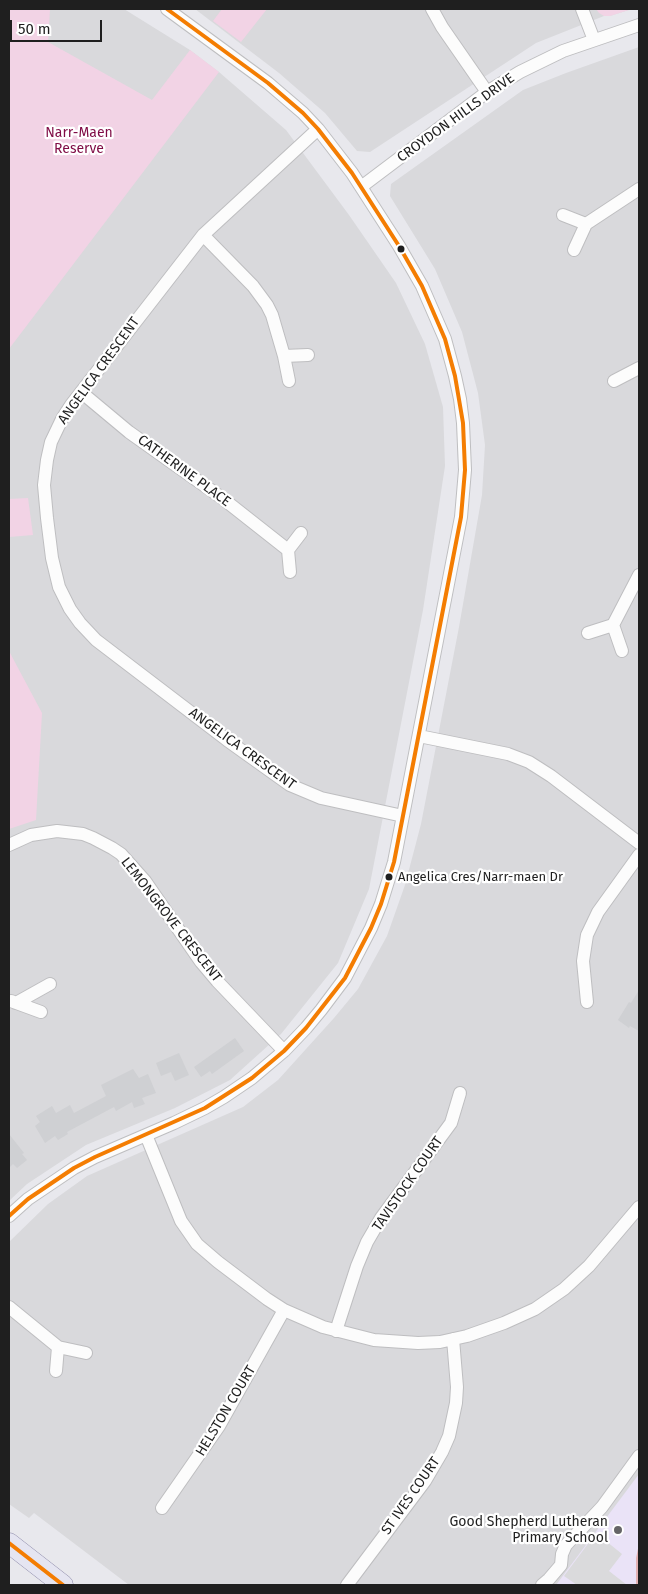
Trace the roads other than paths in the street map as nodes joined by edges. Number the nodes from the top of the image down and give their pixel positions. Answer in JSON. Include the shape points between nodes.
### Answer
{"nodes":[{"id":1,"x":167,"y":9,"type":"edge"},
{"id":2,"x":432,"y":9,"type":"edge"},
{"id":3,"x":582,"y":9,"type":"edge"},
{"id":4,"x":639,"y":25,"type":"edge"},
{"id":5,"x":594,"y":40,"type":"junction"},
{"id":6,"x":487,"y":92,"type":"junction"},
{"id":7,"x":318,"y":129,"type":"junction"},
{"id":8,"x":360,"y":187,"type":"junction"},
{"id":9,"x":639,"y":189,"type":"edge"},
{"id":10,"x":563,"y":214,"type":"dead end"},
{"id":11,"x":586,"y":224,"type":"junction"},
{"id":12,"x":203,"y":235,"type":"junction"},
{"id":13,"x":574,"y":250,"type":"dead end"},
{"id":14,"x":308,"y":355,"type":"dead end"},
{"id":15,"x":284,"y":356,"type":"junction"},
{"id":16,"x":639,"y":368,"type":"edge"},
{"id":17,"x":289,"y":381,"type":"dead end"},
{"id":18,"x":614,"y":381,"type":"dead end"},
{"id":19,"x":81,"y":392,"type":"junction"},
{"id":20,"x":301,"y":533,"type":"dead end"},
{"id":21,"x":288,"y":550,"type":"junction"},
{"id":22,"x":290,"y":572,"type":"dead end"},
{"id":23,"x":639,"y":575,"type":"edge"},
{"id":24,"x":613,"y":625,"type":"junction"},
{"id":25,"x":588,"y":632,"type":"dead end"},
{"id":26,"x":622,"y":651,"type":"dead end"},
{"id":27,"x":419,"y":736,"type":"junction"},
{"id":28,"x":403,"y":816,"type":"junction"},
{"id":29,"x":639,"y":843,"type":"edge"},
{"id":30,"x":9,"y":845,"type":"edge"},
{"id":31,"x":639,"y":855,"type":"edge"},
{"id":32,"x":50,"y":984,"type":"dead end"},
{"id":33,"x":12,"y":1001,"type":"edge"},
{"id":34,"x":587,"y":1002,"type":"dead end"},
{"id":35,"x":41,"y":1012,"type":"dead end"},
{"id":36,"x":284,"y":1051,"type":"junction"},
{"id":37,"x":460,"y":1094,"type":"dead end"},
{"id":38,"x":146,"y":1135,"type":"junction"},
{"id":39,"x":639,"y":1207,"type":"edge"},
{"id":40,"x":9,"y":1216,"type":"edge"},
{"id":41,"x":9,"y":1307,"type":"edge"},
{"id":42,"x":284,"y":1310,"type":"junction"},
{"id":43,"x":336,"y":1331,"type":"junction"},
{"id":44,"x":454,"y":1339,"type":"junction"},
{"id":45,"x":58,"y":1347,"type":"junction"},
{"id":46,"x":86,"y":1353,"type":"dead end"},
{"id":47,"x":56,"y":1371,"type":"dead end"},
{"id":48,"x":639,"y":1456,"type":"edge"},
{"id":49,"x":162,"y":1508,"type":"dead end"},
{"id":50,"x":9,"y":1543,"type":"edge"},
{"id":51,"x":63,"y":1585,"type":"edge"},
{"id":52,"x":347,"y":1585,"type":"edge"},
{"id":53,"x":542,"y":1585,"type":"edge"}],
"edges":[{"from":1,"to":7,"type":"street","via":[[268,83]]},
{"from":2,"to":6,"type":"street"},
{"from":3,"to":5,"type":"street"},
{"from":4,"to":5,"type":"street","name":"CROYDON HILLS DRIVE"},
{"from":5,"to":6,"type":"street","name":"CROYDON HILLS DRIVE","via":[[538,62]]},
{"from":6,"to":8,"type":"street","name":"CROYDON HILLS DRIVE"},
{"from":7,"to":8,"type":"street"},
{"from":7,"to":12,"type":"street","name":"ANGELICA CRESCENT"},
{"from":8,"to":27,"type":"street","via":[[404,254],[430,303],[450,358],[463,423],[465,470],[461,517]]},
{"from":9,"to":11,"type":"street"},
{"from":10,"to":11,"type":"street"},
{"from":11,"to":13,"type":"street"},
{"from":12,"to":15,"type":"street","via":[[261,296],[272,315]]},
{"from":12,"to":19,"type":"street","name":"ANGELICA CRESCENT"},
{"from":14,"to":15,"type":"street"},
{"from":15,"to":17,"type":"street"},
{"from":16,"to":18,"type":"street"},
{"from":19,"to":21,"type":"street","name":"CATHERINE PLACE","via":[[129,432]]},
{"from":19,"to":28,"type":"street","name":"ANGELICA CRESCENT","via":[[51,442],[44,485],[52,558],[59,588],[80,623],[96,640],[290,785],[321,798]]},
{"from":20,"to":21,"type":"street"},
{"from":21,"to":22,"type":"street"},
{"from":23,"to":24,"type":"street"},
{"from":24,"to":25,"type":"street"},
{"from":24,"to":26,"type":"street"},
{"from":27,"to":28,"type":"street"},
{"from":27,"to":29,"type":"street","via":[[508,754],[529,762]]},
{"from":28,"to":36,"type":"street","via":[[390,879],[364,944],[322,1010]]},
{"from":30,"to":36,"type":"street","name":"LEMONGROVE CRESCENT","via":[[31,835],[57,831],[82,834],[121,854],[201,962]]},
{"from":31,"to":34,"type":"street","via":[[598,912],[587,935],[583,961]]},
{"from":32,"to":33,"type":"street"},
{"from":33,"to":35,"type":"street"},
{"from":36,"to":38,"type":"street","via":[[224,1097]]},
{"from":37,"to":43,"type":"street","name":"TAVISTOCK COURT","via":[[451,1122],[367,1242]]},
{"from":38,"to":40,"type":"street","via":[[74,1168]]},
{"from":38,"to":42,"type":"street","via":[[181,1221],[192,1237],[218,1262]]},
{"from":39,"to":44,"type":"street","via":[[589,1266],[564,1289],[535,1309]]},
{"from":41,"to":45,"type":"street"},
{"from":42,"to":43,"type":"street"},
{"from":42,"to":49,"type":"street","name":"HELSTON COURT","via":[[219,1426]]},
{"from":43,"to":44,"type":"street","via":[[374,1340],[418,1343]]},
{"from":44,"to":52,"type":"street","name":"ST IVES COURT","via":[[457,1387],[449,1436],[425,1481]]},
{"from":45,"to":46,"type":"street"},
{"from":45,"to":47,"type":"street"},
{"from":48,"to":53,"type":"street","via":[[602,1507],[566,1546],[560,1565]]},
{"from":50,"to":51,"type":"main road"}]}
